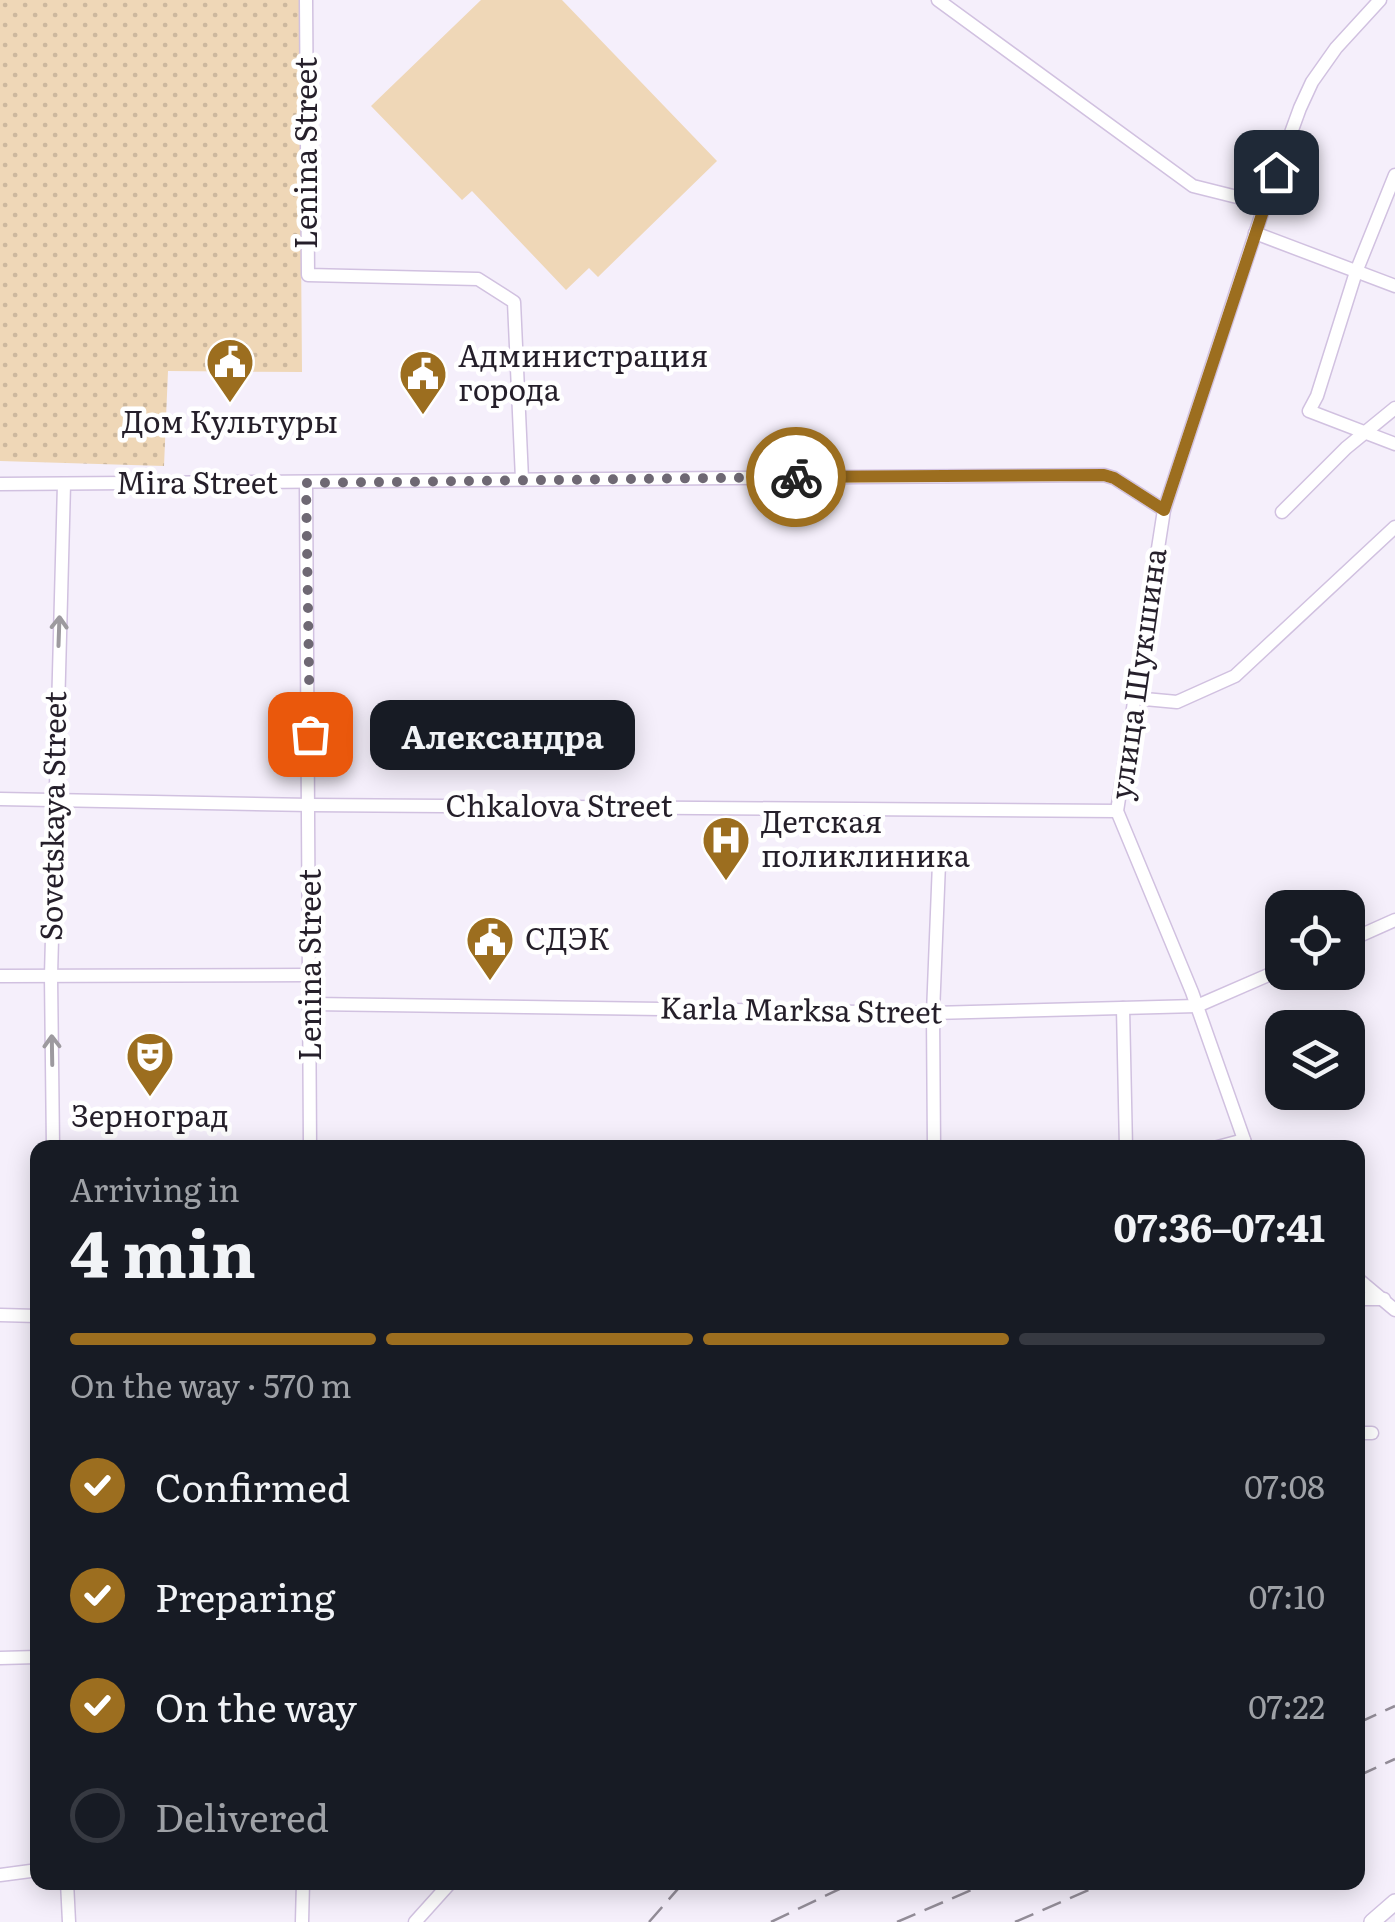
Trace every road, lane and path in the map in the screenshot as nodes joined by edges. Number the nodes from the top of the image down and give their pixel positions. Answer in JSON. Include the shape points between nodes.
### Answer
{"nodes":[{"id":1,"x":306,"y":0,"type":"edge"},
{"id":2,"x":938,"y":0,"type":"edge"},
{"id":3,"x":1380,"y":0,"type":"edge"},
{"id":4,"x":1395,"y":175,"type":"edge"},
{"id":5,"x":1265,"y":204,"type":"junction"},
{"id":6,"x":1255,"y":233,"type":"junction"},
{"id":7,"x":1356,"y":272,"type":"junction"},
{"id":8,"x":1395,"y":286,"type":"edge"},
{"id":9,"x":1395,"y":408,"type":"edge"},
{"id":10,"x":1366,"y":432,"type":"junction"},
{"id":11,"x":1395,"y":444,"type":"edge"},
{"id":12,"x":522,"y":479,"type":"junction"},
{"id":13,"x":306,"y":483,"type":"junction"},
{"id":14,"x":0,"y":484,"type":"edge"},
{"id":15,"x":64,"y":484,"type":"junction"},
{"id":16,"x":1164,"y":510,"type":"junction"},
{"id":17,"x":1282,"y":512,"type":"dead end"},
{"id":18,"x":1395,"y":526,"type":"edge"},
{"id":19,"x":1134,"y":698,"type":"junction"},
{"id":20,"x":54,"y":798,"type":"junction"},
{"id":21,"x":0,"y":799,"type":"edge"},
{"id":22,"x":310,"y":805,"type":"junction"},
{"id":23,"x":1118,"y":810,"type":"junction"},
{"id":24,"x":938,"y":863,"type":"dead end"},
{"id":25,"x":1395,"y":920,"type":"edge"},
{"id":26,"x":1365,"y":933,"type":"edge"},
{"id":27,"x":310,"y":974,"type":"junction"},
{"id":28,"x":0,"y":976,"type":"edge"},
{"id":29,"x":50,"y":976,"type":"junction"},
{"id":30,"x":1265,"y":976,"type":"edge"},
{"id":31,"x":312,"y":1004,"type":"junction"},
{"id":32,"x":1197,"y":1006,"type":"junction"},
{"id":33,"x":1123,"y":1008,"type":"junction"},
{"id":34,"x":933,"y":1013,"type":"junction"},
{"id":35,"x":53,"y":1140,"type":"edge"},
{"id":36,"x":310,"y":1140,"type":"edge"},
{"id":37,"x":934,"y":1140,"type":"edge"},
{"id":38,"x":1126,"y":1140,"type":"edge"},
{"id":39,"x":1245,"y":1140,"type":"edge"},
{"id":40,"x":1365,"y":1285,"type":"edge"},
{"id":41,"x":1365,"y":1299,"type":"edge"},
{"id":42,"x":1384,"y":1300,"type":"junction"},
{"id":43,"x":1395,"y":1310,"type":"edge"},
{"id":44,"x":0,"y":1314,"type":"edge"},
{"id":45,"x":30,"y":1316,"type":"edge"},
{"id":46,"x":0,"y":1658,"type":"edge"},
{"id":47,"x":30,"y":1658,"type":"edge"},
{"id":48,"x":30,"y":1871,"type":"edge"},
{"id":49,"x":0,"y":1875,"type":"edge"},
{"id":50,"x":67,"y":1890,"type":"edge"},
{"id":51,"x":303,"y":1890,"type":"edge"},
{"id":52,"x":444,"y":1890,"type":"edge"},
{"id":53,"x":1395,"y":1902,"type":"edge"},
{"id":54,"x":69,"y":1922,"type":"edge"},
{"id":55,"x":302,"y":1922,"type":"edge"},
{"id":56,"x":415,"y":1922,"type":"edge"},
{"id":57,"x":1372,"y":1922,"type":"edge"}],
"edges":[{"from":1,"to":12,"type":"street","name":"Lenina Street","via":[[308,275],[478,278],[514,302]]},
{"from":2,"to":5,"type":"street","via":[[1194,186]]},
{"from":3,"to":5,"type":"street","name":"улица Шукшина","via":[[1312,82]]},
{"from":4,"to":7,"type":"street"},
{"from":5,"to":6,"type":"street","name":"улица Шукшина"},
{"from":6,"to":7,"type":"street"},
{"from":6,"to":16,"type":"street","name":"улица Шукшина"},
{"from":7,"to":8,"type":"street"},
{"from":7,"to":10,"type":"street","via":[[1309,410]]},
{"from":9,"to":10,"type":"street"},
{"from":10,"to":11,"type":"street"},
{"from":10,"to":17,"type":"street"},
{"from":12,"to":13,"type":"street","name":"Mira Street"},
{"from":12,"to":16,"type":"street","name":"Mira Street","via":[[1104,475]]},
{"from":13,"to":15,"type":"street","name":"Mira Street"},
{"from":13,"to":22,"type":"street","name":"Lenina Street"},
{"from":14,"to":15,"type":"street","name":"Mira Street"},
{"from":20,"to":15,"type":"street","name":"Sovetskaya Street","one_way":true},
{"from":16,"to":19,"type":"street","name":"улица Шукшина"},
{"from":18,"to":19,"type":"street","via":[[1235,676],[1177,702]]},
{"from":19,"to":23,"type":"street","name":"улица Шукшина"},
{"from":20,"to":21,"type":"street","name":"Chkalova Street"},
{"from":20,"to":22,"type":"street","name":"Chkalova Street"},
{"from":20,"to":29,"type":"street","name":"Sovetskaya Street"},
{"from":22,"to":23,"type":"street","name":"Chkalova Street"},
{"from":22,"to":27,"type":"street","name":"Lenina Street"},
{"from":23,"to":32,"type":"street","name":"улица Шукшина"},
{"from":24,"to":34,"type":"street"},
{"from":25,"to":26,"type":"street"},
{"from":27,"to":29,"type":"street"},
{"from":27,"to":31,"type":"street","name":"Lenina Street"},
{"from":28,"to":29,"type":"street"},
{"from":35,"to":29,"type":"street","name":"Sovetskaya Street","one_way":true},
{"from":30,"to":32,"type":"street","name":"Karla Marksa Street"},
{"from":31,"to":34,"type":"street","name":"Karla Marksa Street"},
{"from":31,"to":36,"type":"street","name":"Lenina Street"},
{"from":32,"to":33,"type":"street","name":"Karla Marksa Street"},
{"from":32,"to":39,"type":"street","name":"улица Шукшина"},
{"from":33,"to":34,"type":"street","name":"Karla Marksa Street"},
{"from":33,"to":38,"type":"street"},
{"from":34,"to":37,"type":"street"},
{"from":40,"to":42,"type":"street"},
{"from":41,"to":42,"type":"street"},
{"from":42,"to":43,"type":"street"},
{"from":44,"to":45,"type":"street"},
{"from":46,"to":47,"type":"street"},
{"from":48,"to":49,"type":"street"},
{"from":50,"to":54,"type":"street"},
{"from":51,"to":55,"type":"street"},
{"from":52,"to":56,"type":"street"},
{"from":53,"to":57,"type":"main road"}]}
